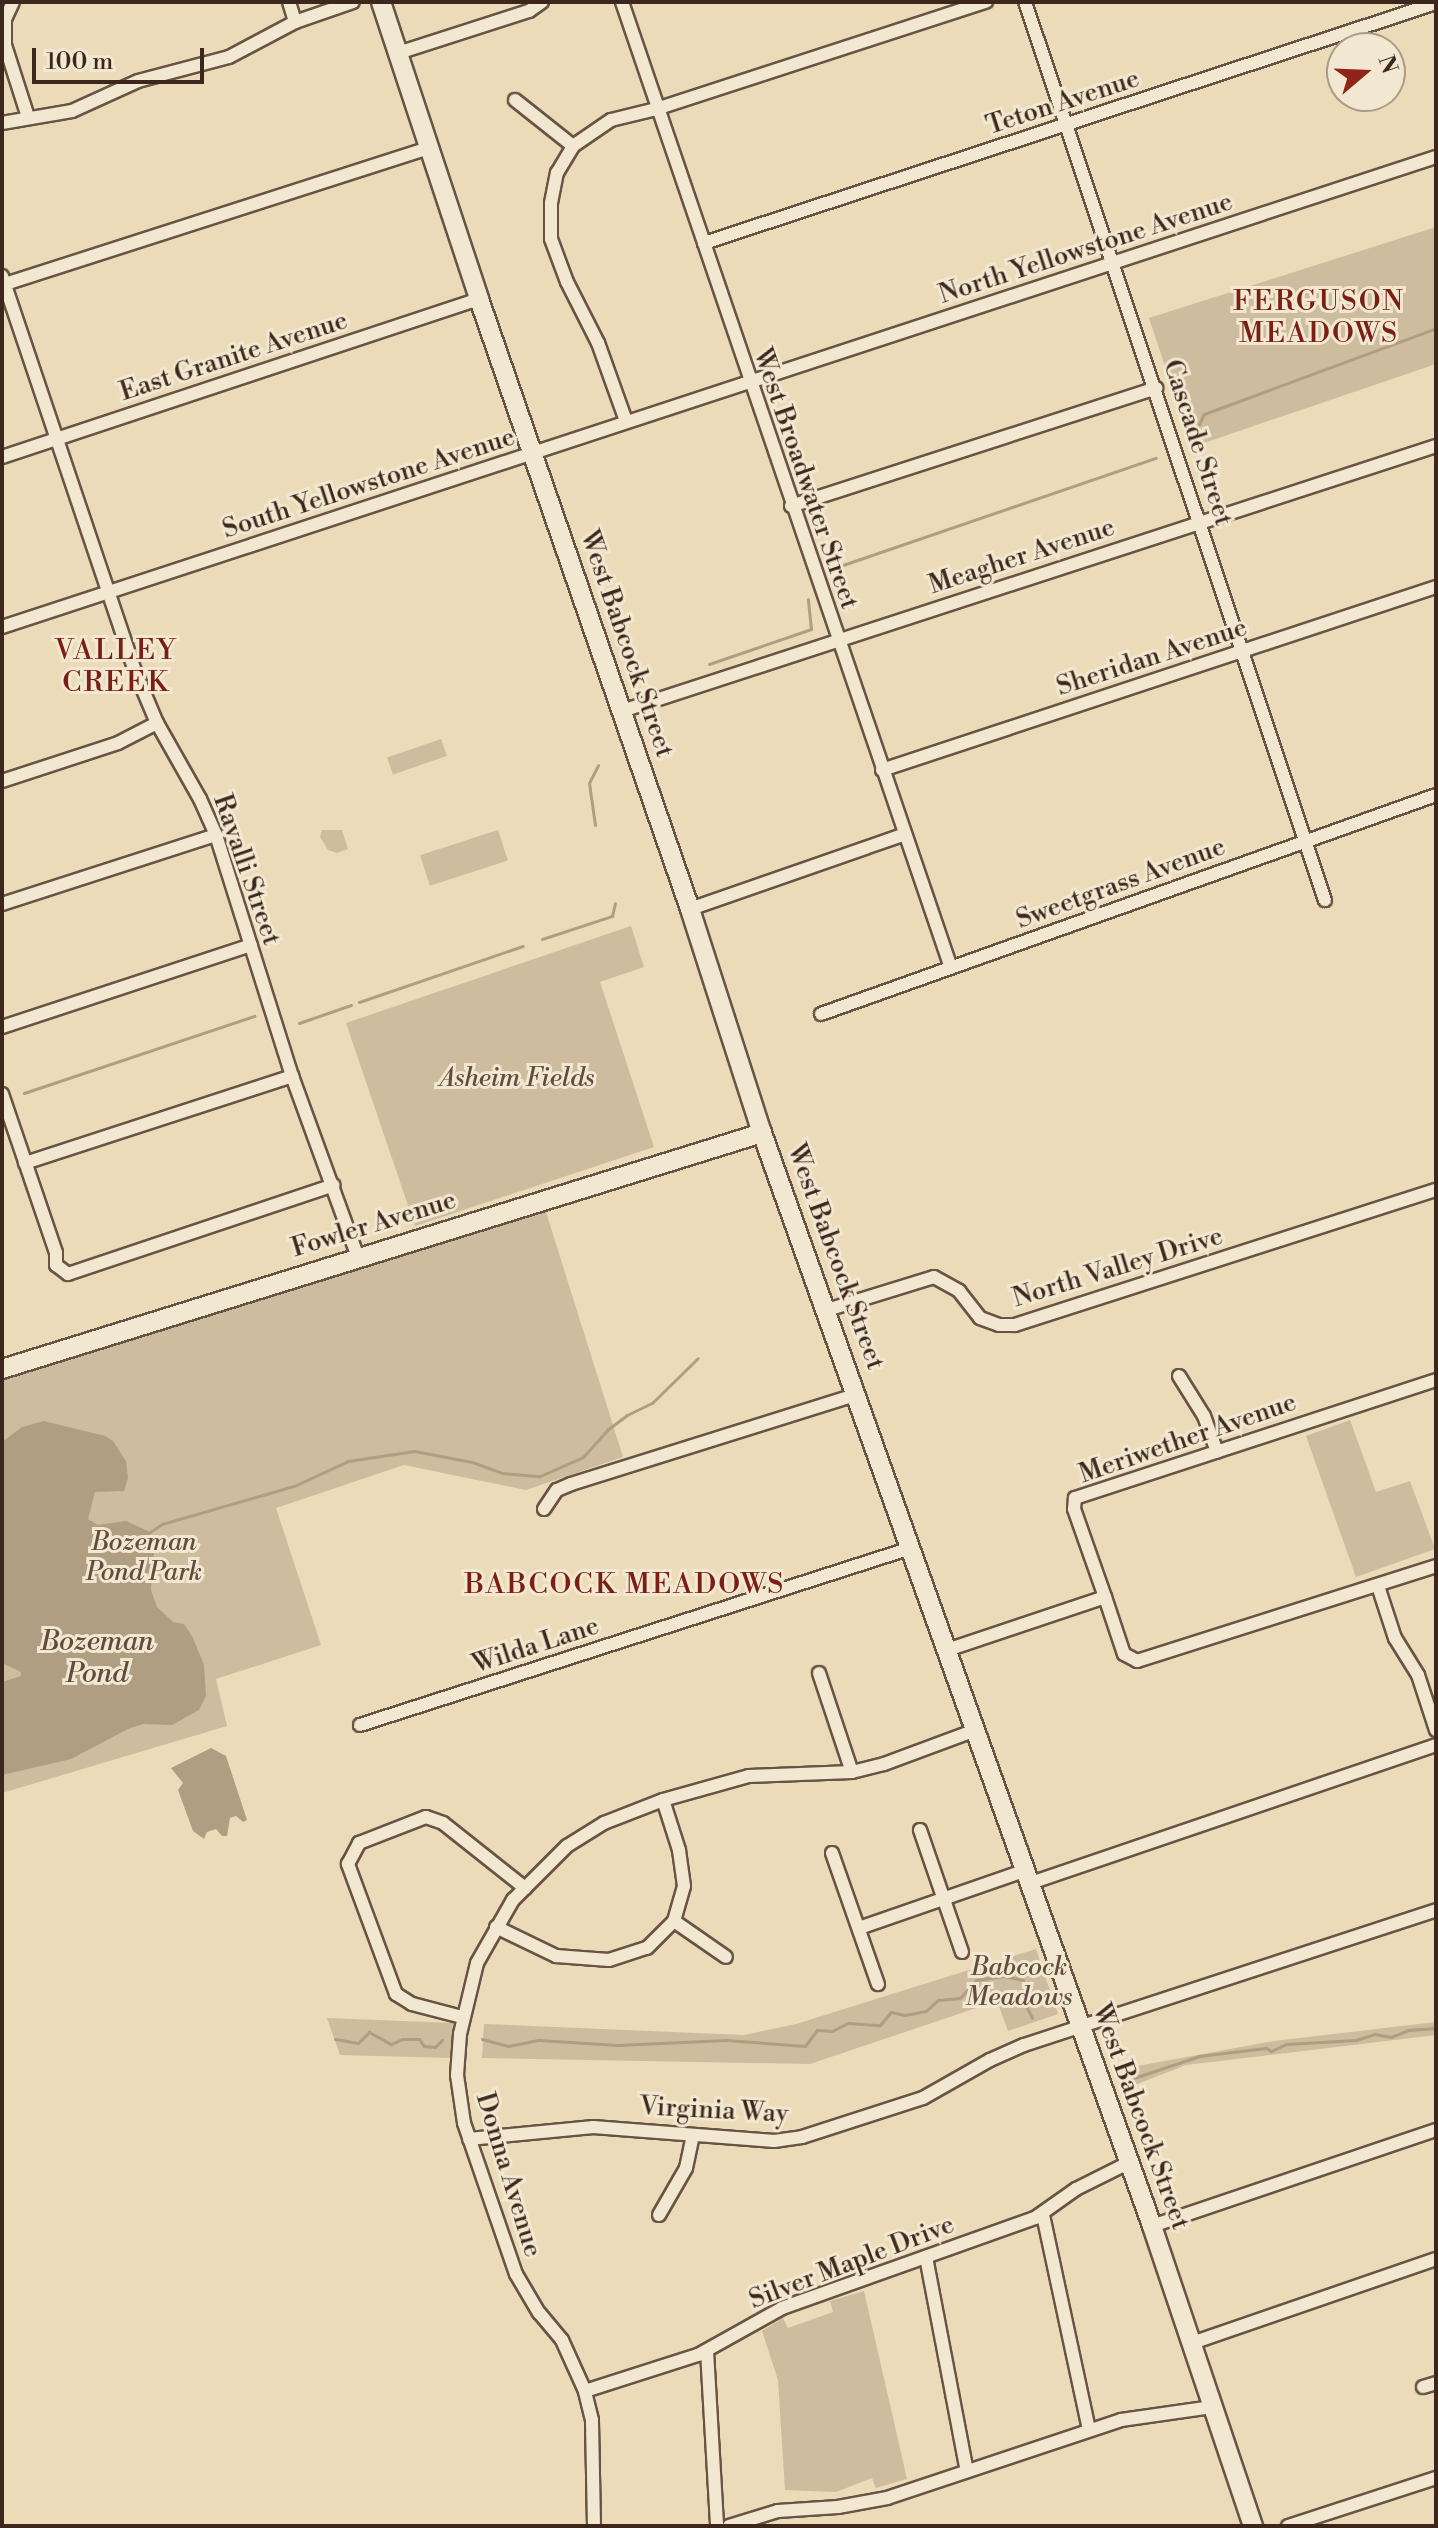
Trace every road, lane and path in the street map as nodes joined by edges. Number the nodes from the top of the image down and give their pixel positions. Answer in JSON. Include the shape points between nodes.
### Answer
{"nodes":[{"id":1,"x":13,"y":2,"type":"edge"},
{"id":2,"x":289,"y":2,"type":"edge"},
{"id":3,"x":353,"y":2,"type":"edge"},
{"id":4,"x":381,"y":2,"type":"edge"},
{"id":5,"x":542,"y":2,"type":"edge"},
{"id":6,"x":622,"y":2,"type":"edge"},
{"id":7,"x":986,"y":2,"type":"edge"},
{"id":8,"x":1025,"y":2,"type":"edge"},
{"id":9,"x":1436,"y":3,"type":"edge"},
{"id":10,"x":295,"y":22,"type":"junction"},
{"id":11,"x":398,"y":53,"type":"junction"},
{"id":12,"x":515,"y":100,"type":"dead end"},
{"id":13,"x":656,"y":109,"type":"junction"},
{"id":14,"x":28,"y":117,"type":"junction"},
{"id":15,"x":2,"y":123,"type":"edge"},
{"id":16,"x":1066,"y":125,"type":"junction"},
{"id":17,"x":573,"y":146,"type":"junction"},
{"id":18,"x":429,"y":148,"type":"junction"},
{"id":19,"x":1436,"y":157,"type":"edge"},
{"id":20,"x":704,"y":243,"type":"junction"},
{"id":21,"x":1113,"y":263,"type":"junction"},
{"id":22,"x":3,"y":282,"type":"edge"},
{"id":23,"x":479,"y":299,"type":"junction"},
{"id":24,"x":749,"y":382,"type":"junction"},
{"id":25,"x":1156,"y":388,"type":"junction"},
{"id":26,"x":626,"y":421,"type":"junction"},
{"id":27,"x":55,"y":439,"type":"junction"},
{"id":28,"x":1436,"y":446,"type":"edge"},
{"id":29,"x":532,"y":453,"type":"junction"},
{"id":30,"x":2,"y":457,"type":"edge"},
{"id":31,"x":791,"y":506,"type":"junction"},
{"id":32,"x":1201,"y":521,"type":"junction"},
{"id":33,"x":1436,"y":587,"type":"edge"},
{"id":34,"x":109,"y":592,"type":"junction"},
{"id":35,"x":2,"y":627,"type":"edge"},
{"id":36,"x":837,"y":641,"type":"junction"},
{"id":37,"x":1241,"y":652,"type":"junction"},
{"id":38,"x":622,"y":711,"type":"junction"},
{"id":39,"x":157,"y":723,"type":"junction"},
{"id":40,"x":882,"y":770,"type":"junction"},
{"id":41,"x":2,"y":781,"type":"edge"},
{"id":42,"x":1436,"y":795,"type":"edge"},
{"id":43,"x":216,"y":835,"type":"junction"},
{"id":44,"x":903,"y":835,"type":"junction"},
{"id":45,"x":1305,"y":841,"type":"junction"},
{"id":46,"x":1325,"y":900,"type":"dead end"},
{"id":47,"x":2,"y":904,"type":"edge"},
{"id":48,"x":690,"y":909,"type":"junction"},
{"id":49,"x":251,"y":945,"type":"junction"},
{"id":50,"x":951,"y":968,"type":"junction"},
{"id":51,"x":821,"y":1014,"type":"dead end"},
{"id":52,"x":2,"y":1027,"type":"edge"},
{"id":53,"x":292,"y":1076,"type":"junction"},
{"id":54,"x":2,"y":1094,"type":"edge"},
{"id":55,"x":762,"y":1133,"type":"junction"},
{"id":56,"x":25,"y":1163,"type":"junction"},
{"id":57,"x":334,"y":1185,"type":"junction"},
{"id":58,"x":1436,"y":1190,"type":"edge"},
{"id":59,"x":358,"y":1257,"type":"junction"},
{"id":60,"x":827,"y":1310,"type":"junction"},
{"id":61,"x":2,"y":1369,"type":"edge"},
{"id":62,"x":1179,"y":1376,"type":"dead end"},
{"id":63,"x":1436,"y":1380,"type":"edge"},
{"id":64,"x":858,"y":1394,"type":"junction"},
{"id":65,"x":1217,"y":1452,"type":"junction"},
{"id":66,"x":544,"y":1509,"type":"dead end"},
{"id":67,"x":908,"y":1549,"type":"junction"},
{"id":68,"x":1436,"y":1566,"type":"edge"},
{"id":69,"x":1378,"y":1586,"type":"junction"},
{"id":70,"x":1105,"y":1597,"type":"junction"},
{"id":71,"x":944,"y":1651,"type":"junction"},
{"id":72,"x":819,"y":1673,"type":"dead end"},
{"id":73,"x":360,"y":1725,"type":"dead end"},
{"id":74,"x":1436,"y":1730,"type":"edge"},
{"id":75,"x":973,"y":1731,"type":"junction"},
{"id":76,"x":1436,"y":1745,"type":"edge"},
{"id":77,"x":852,"y":1772,"type":"junction"},
{"id":78,"x":663,"y":1800,"type":"junction"},
{"id":79,"x":920,"y":1830,"type":"dead end"},
{"id":80,"x":832,"y":1853,"type":"dead end"},
{"id":81,"x":1026,"y":1878,"type":"junction"},
{"id":82,"x":525,"y":1888,"type":"junction"},
{"id":83,"x":944,"y":1899,"type":"junction"},
{"id":84,"x":1436,"y":1910,"type":"edge"},
{"id":85,"x":674,"y":1921,"type":"junction"},
{"id":86,"x":496,"y":1927,"type":"junction"},
{"id":87,"x":859,"y":1928,"type":"junction"},
{"id":88,"x":962,"y":1952,"type":"dead end"},
{"id":89,"x":726,"y":1957,"type":"dead end"},
{"id":90,"x":878,"y":1984,"type":"dead end"},
{"id":91,"x":462,"y":2017,"type":"junction"},
{"id":92,"x":1080,"y":2026,"type":"junction"},
{"id":93,"x":1436,"y":2130,"type":"edge"},
{"id":94,"x":693,"y":2136,"type":"junction"},
{"id":95,"x":469,"y":2139,"type":"junction"},
{"id":96,"x":1128,"y":2163,"type":"junction"},
{"id":97,"x":659,"y":2215,"type":"dead end"},
{"id":98,"x":1043,"y":2215,"type":"junction"},
{"id":99,"x":1152,"y":2226,"type":"junction"},
{"id":100,"x":926,"y":2257,"type":"junction"},
{"id":101,"x":1436,"y":2259,"type":"edge"},
{"id":102,"x":1192,"y":2343,"type":"junction"},
{"id":103,"x":707,"y":2351,"type":"junction"},
{"id":104,"x":1436,"y":2383,"type":"edge"},
{"id":105,"x":1423,"y":2387,"type":"dead end"},
{"id":106,"x":585,"y":2391,"type":"junction"},
{"id":107,"x":1212,"y":2407,"type":"junction"},
{"id":108,"x":1089,"y":2430,"type":"junction"},
{"id":109,"x":967,"y":2471,"type":"junction"},
{"id":110,"x":1436,"y":2478,"type":"edge"},
{"id":111,"x":594,"y":2526,"type":"edge"},
{"id":112,"x":717,"y":2526,"type":"edge"},
{"id":113,"x":729,"y":2526,"type":"edge"},
{"id":114,"x":1253,"y":2526,"type":"edge"},
{"id":115,"x":1288,"y":2526,"type":"edge"}],
"edges":[{"from":1,"to":14,"type":"street","via":[[5,19],[5,45]]},
{"from":2,"to":10,"type":"street"},
{"from":3,"to":10,"type":"street"},
{"from":4,"to":11,"type":"street","name":"West Babcock Street"},
{"from":5,"to":11,"type":"street","via":[[529,11]]},
{"from":6,"to":13,"type":"street","name":"West Broadwater Street"},
{"from":7,"to":13,"type":"street"},
{"from":8,"to":16,"type":"street","name":"Cascade Street"},
{"from":9,"to":16,"type":"street","name":"Teton Avenue"},
{"from":10,"to":14,"type":"street","via":[[229,57],[138,81],[72,111]]},
{"from":11,"to":18,"type":"street","name":"West Babcock Street"},
{"from":12,"to":17,"type":"street"},
{"from":13,"to":17,"type":"street","via":[[611,120]]},
{"from":13,"to":20,"type":"street","name":"West Broadwater Street"},
{"from":14,"to":15,"type":"street"},
{"from":16,"to":20,"type":"street","name":"Teton Avenue"},
{"from":16,"to":21,"type":"street","name":"Cascade Street"},
{"from":17,"to":26,"type":"street","via":[[557,173],[551,239]]},
{"from":18,"to":22,"type":"street"},
{"from":18,"to":23,"type":"street","name":"West Babcock Street"},
{"from":19,"to":21,"type":"street","name":"North Yellowstone Avenue"},
{"from":20,"to":24,"type":"street","name":"West Broadwater Street"},
{"from":21,"to":24,"type":"street","name":"North Yellowstone Avenue"},
{"from":21,"to":25,"type":"street","name":"Cascade Street"},
{"from":22,"to":27,"type":"street","name":"Ravalli Street"},
{"from":23,"to":27,"type":"street","name":"East Granite Avenue"},
{"from":23,"to":29,"type":"street","name":"West Babcock Street"},
{"from":24,"to":26,"type":"street","name":"South Yellowstone Avenue"},
{"from":24,"to":31,"type":"street","name":"West Broadwater Street"},
{"from":25,"to":31,"type":"street"},
{"from":25,"to":32,"type":"street","name":"Cascade Street"},
{"from":26,"to":29,"type":"street","name":"South Yellowstone Avenue"},
{"from":27,"to":30,"type":"street","name":"East Granite Avenue"},
{"from":27,"to":34,"type":"street","name":"Ravalli Street"},
{"from":28,"to":32,"type":"street","name":"Meagher Avenue"},
{"from":29,"to":34,"type":"street","name":"South Yellowstone Avenue"},
{"from":29,"to":38,"type":"street","name":"West Babcock Street"},
{"from":31,"to":36,"type":"street","name":"West Broadwater Street"},
{"from":32,"to":36,"type":"street","name":"Meagher Avenue"},
{"from":32,"to":37,"type":"street","name":"Cascade Street"},
{"from":33,"to":37,"type":"street","name":"Sheridan Avenue"},
{"from":34,"to":35,"type":"street","name":"South Yellowstone Avenue"},
{"from":34,"to":39,"type":"street","name":"Ravalli Street"},
{"from":36,"to":38,"type":"street","name":"Meagher Avenue"},
{"from":36,"to":40,"type":"street","name":"West Broadwater Street"},
{"from":37,"to":40,"type":"street","name":"Sheridan Avenue"},
{"from":37,"to":45,"type":"street","name":"Cascade Street"},
{"from":38,"to":48,"type":"street","name":"West Babcock Street"},
{"from":39,"to":41,"type":"street","via":[[118,743]]},
{"from":39,"to":43,"type":"street","name":"Ravalli Street"},
{"from":40,"to":44,"type":"street","name":"West Broadwater Street"},
{"from":42,"to":45,"type":"street","name":"Sweetgrass Avenue"},
{"from":43,"to":47,"type":"street"},
{"from":43,"to":49,"type":"street","name":"Ravalli Street"},
{"from":44,"to":48,"type":"street"},
{"from":44,"to":50,"type":"street","name":"West Broadwater Street"},
{"from":45,"to":46,"type":"street","name":"Cascade Street"},
{"from":45,"to":50,"type":"street","name":"Sweetgrass Avenue"},
{"from":48,"to":55,"type":"street","name":"West Babcock Street"},
{"from":49,"to":52,"type":"street"},
{"from":49,"to":53,"type":"street","name":"Ravalli Street"},
{"from":50,"to":51,"type":"street","name":"Sweetgrass Avenue"},
{"from":53,"to":56,"type":"street"},
{"from":53,"to":57,"type":"street","name":"Ravalli Street"},
{"from":54,"to":56,"type":"street"},
{"from":55,"to":59,"type":"street","name":"Fowler Avenue"},
{"from":55,"to":60,"type":"street","name":"West Babcock Street"},
{"from":56,"to":57,"type":"street","via":[[56,1265],[68,1274]]},
{"from":57,"to":59,"type":"street","name":"Ravalli Street"},
{"from":58,"to":60,"type":"street","name":"North Valley Drive","via":[[1015,1325],[980,1318],[959,1291],[934,1277]]},
{"from":59,"to":61,"type":"street","name":"Fowler Avenue"},
{"from":60,"to":64,"type":"street","name":"West Babcock Street"},
{"from":62,"to":65,"type":"street","via":[[1204,1416]]},
{"from":63,"to":65,"type":"street","name":"Meriwether Avenue"},
{"from":64,"to":66,"type":"street","via":[[571,1484],[557,1490]]},
{"from":64,"to":67,"type":"street","name":"West Babcock Street"},
{"from":65,"to":70,"type":"street","name":"Meriwether Avenue","via":[[1075,1498],[1074,1509]]},
{"from":67,"to":71,"type":"street","name":"West Babcock Street"},
{"from":67,"to":73,"type":"street","name":"Wilda Lane"},
{"from":68,"to":69,"type":"street"},
{"from":69,"to":70,"type":"street","via":[[1137,1661],[1124,1654]]},
{"from":69,"to":74,"type":"street"},
{"from":70,"to":71,"type":"street"},
{"from":71,"to":75,"type":"street","name":"West Babcock Street"},
{"from":72,"to":77,"type":"street"},
{"from":75,"to":77,"type":"street","name":"Donna Avenue"},
{"from":75,"to":81,"type":"street","name":"West Babcock Street"},
{"from":76,"to":81,"type":"street"},
{"from":77,"to":78,"type":"street","name":"Donna Avenue","via":[[749,1776]]},
{"from":78,"to":82,"type":"street","name":"Donna Avenue","via":[[604,1823],[567,1846]]},
{"from":78,"to":85,"type":"street","via":[[684,1870]]},
{"from":79,"to":83,"type":"street"},
{"from":80,"to":87,"type":"street"},
{"from":81,"to":83,"type":"street"},
{"from":81,"to":92,"type":"street","name":"West Babcock Street"},
{"from":82,"to":86,"type":"street","name":"Donna Avenue"},
{"from":82,"to":91,"type":"street","via":[[443,1823],[426,1817],[359,1843],[353,1853],[348,1864],[396,1994],[412,2004]]},
{"from":83,"to":87,"type":"street"},
{"from":83,"to":88,"type":"street"},
{"from":84,"to":92,"type":"street","name":"Virginia Way"},
{"from":85,"to":86,"type":"street","via":[[647,1948],[609,1960],[556,1956]]},
{"from":85,"to":89,"type":"street"},
{"from":86,"to":91,"type":"street","name":"Donna Avenue","via":[[477,1963]]},
{"from":87,"to":90,"type":"street"},
{"from":91,"to":95,"type":"street","name":"Donna Avenue","via":[[457,2075]]},
{"from":92,"to":94,"type":"street","name":"Virginia Way","via":[[990,2060],[923,2098],[802,2137],[774,2141]]},
{"from":92,"to":96,"type":"street","name":"West Babcock Street"},
{"from":93,"to":99,"type":"street"},
{"from":94,"to":95,"type":"street","name":"Virginia Way","via":[[593,2127]]},
{"from":94,"to":97,"type":"street","via":[[686,2168]]},
{"from":95,"to":106,"type":"street","name":"Donna Avenue","via":[[516,2274],[562,2340]]},
{"from":96,"to":98,"type":"street","name":"Silver Maple Drive","via":[[1076,2189]]},
{"from":96,"to":99,"type":"street","name":"West Babcock Street"},
{"from":98,"to":100,"type":"street","name":"Silver Maple Drive"},
{"from":98,"to":108,"type":"street"},
{"from":99,"to":102,"type":"street","name":"West Babcock Street"},
{"from":100,"to":103,"type":"street","name":"Silver Maple Drive","via":[[782,2308]]},
{"from":100,"to":109,"type":"street"},
{"from":101,"to":102,"type":"street"},
{"from":102,"to":107,"type":"street","name":"West Babcock Street"},
{"from":103,"to":106,"type":"street","name":"Silver Maple Drive"},
{"from":103,"to":112,"type":"street"},
{"from":104,"to":105,"type":"street"},
{"from":106,"to":111,"type":"street","name":"Donna Avenue","via":[[592,2420]]},
{"from":107,"to":108,"type":"street","via":[[1155,2413]]},
{"from":107,"to":114,"type":"street","name":"West Babcock Street"},
{"from":108,"to":109,"type":"street"},
{"from":109,"to":113,"type":"street","via":[[862,2504],[778,2511]]},
{"from":110,"to":115,"type":"street"}]}
